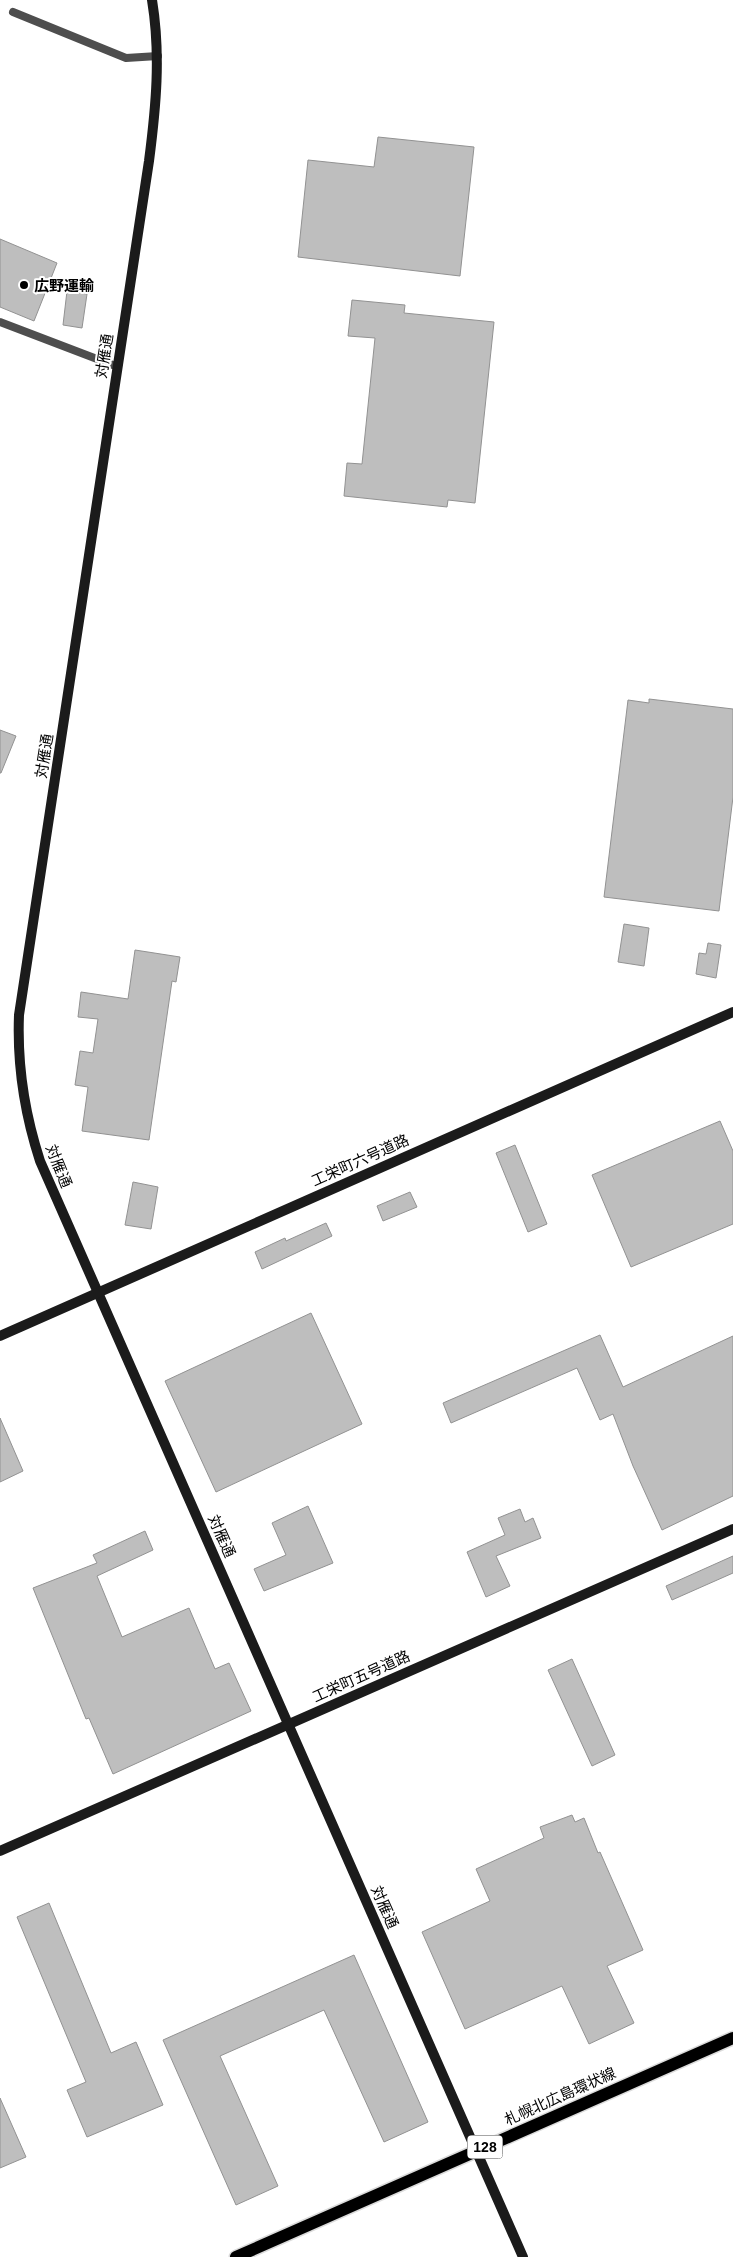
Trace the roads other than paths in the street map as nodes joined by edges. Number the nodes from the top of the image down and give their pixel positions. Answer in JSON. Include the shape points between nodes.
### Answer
{"nodes":[{"id":1,"x":152,"y":0,"type":"edge"},
{"id":2,"x":13,"y":12,"type":"dead end"},
{"id":3,"x":158,"y":56,"type":"junction"},
{"id":4,"x":0,"y":322,"type":"edge"},
{"id":5,"x":118,"y":367,"type":"junction"},
{"id":6,"x":733,"y":1012,"type":"edge"},
{"id":7,"x":98,"y":1293,"type":"junction"},
{"id":8,"x":0,"y":1336,"type":"edge"},
{"id":9,"x":733,"y":1529,"type":"edge"},
{"id":10,"x":288,"y":1725,"type":"junction"},
{"id":11,"x":0,"y":1851,"type":"edge"},
{"id":12,"x":733,"y":2038,"type":"edge"},
{"id":13,"x":477,"y":2151,"type":"junction"},
{"id":14,"x":236,"y":2257,"type":"edge"},
{"id":15,"x":523,"y":2257,"type":"edge"}],
"edges":[{"from":1,"to":3,"type":"street","name":"対雁通"},
{"from":2,"to":3,"type":"lane","via":[[126,58]]},
{"from":3,"to":5,"type":"street","name":"対雁通","via":[[149,161]]},
{"from":4,"to":5,"type":"lane"},
{"from":5,"to":7,"type":"street","name":"対雁通","via":[[18,1043],[30,1131]]},
{"from":6,"to":7,"type":"street","name":"工栄町六号道路"},
{"from":7,"to":8,"type":"street","name":"工栄町六号道路"},
{"from":7,"to":10,"type":"street","name":"対雁通"},
{"from":9,"to":10,"type":"street","name":"工栄町五号道路"},
{"from":10,"to":11,"type":"street","name":"工栄町五号道路"},
{"from":10,"to":13,"type":"street","name":"対雁通"},
{"from":12,"to":13,"type":"main road","name":"札幌北広島環状線","number":"128"},
{"from":13,"to":14,"type":"main road","name":"札幌北広島環状線","number":"128"},
{"from":13,"to":15,"type":"street","name":"対雁通"}]}
